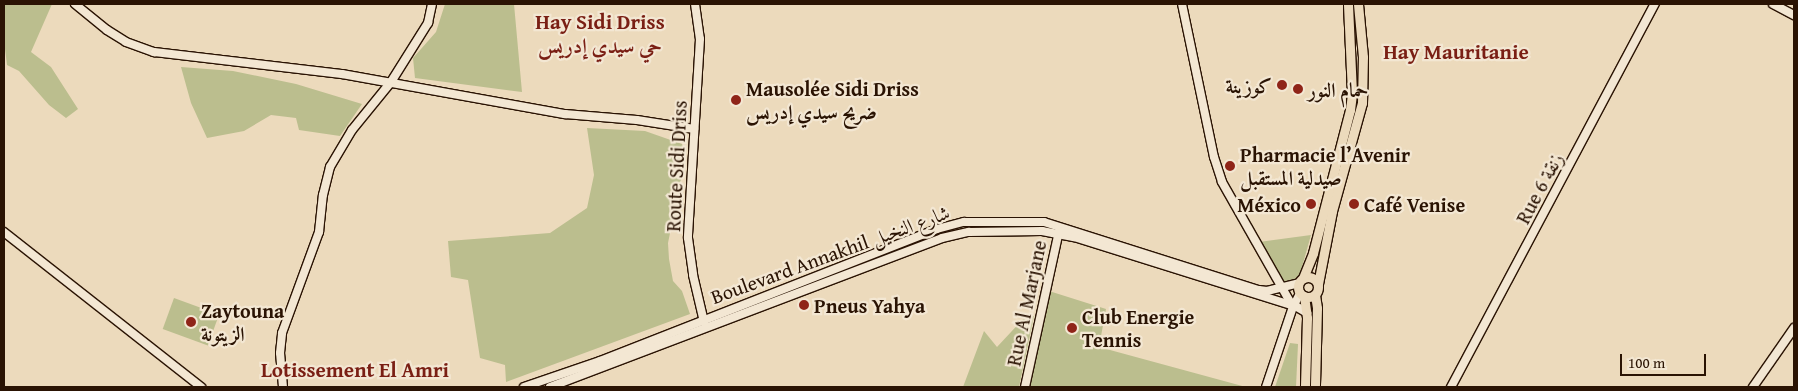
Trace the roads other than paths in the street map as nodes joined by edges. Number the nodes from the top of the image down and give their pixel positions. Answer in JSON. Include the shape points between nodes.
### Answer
{"nodes":[{"id":1,"x":75,"y":4,"type":"edge"},
{"id":2,"x":432,"y":4,"type":"edge"},
{"id":3,"x":695,"y":4,"type":"edge"},
{"id":4,"x":1182,"y":4,"type":"edge"},
{"id":5,"x":1348,"y":4,"type":"edge"},
{"id":6,"x":1358,"y":4,"type":"edge"},
{"id":7,"x":1655,"y":4,"type":"edge"},
{"id":8,"x":1773,"y":4,"type":"edge"},
{"id":9,"x":1794,"y":15,"type":"edge"},
{"id":10,"x":391,"y":82,"type":"junction"},
{"id":11,"x":694,"y":129,"type":"junction"},
{"id":12,"x":1062,"y":226,"type":"junction"},
{"id":13,"x":4,"y":232,"type":"edge"},
{"id":14,"x":1057,"y":234,"type":"junction"},
{"id":15,"x":1301,"y":280,"type":"junction"},
{"id":16,"x":1318,"y":284,"type":"junction"},
{"id":17,"x":1281,"y":288,"type":"junction"},
{"id":18,"x":1302,"y":295,"type":"junction"},
{"id":19,"x":1315,"y":295,"type":"junction"},
{"id":20,"x":1325,"y":298,"type":"dead end"},
{"id":21,"x":1317,"y":306,"type":"junction"},
{"id":22,"x":1293,"y":307,"type":"junction"},
{"id":23,"x":1307,"y":313,"type":"junction"},
{"id":24,"x":703,"y":319,"type":"junction"},
{"id":25,"x":1794,"y":328,"type":"edge"},
{"id":26,"x":706,"y":329,"type":"junction"},
{"id":27,"x":201,"y":387,"type":"edge"},
{"id":28,"x":283,"y":387,"type":"edge"},
{"id":29,"x":524,"y":387,"type":"edge"},
{"id":30,"x":550,"y":387,"type":"edge"},
{"id":31,"x":1025,"y":387,"type":"edge"},
{"id":32,"x":1266,"y":387,"type":"edge"},
{"id":33,"x":1305,"y":387,"type":"edge"},
{"id":34,"x":1315,"y":387,"type":"edge"},
{"id":35,"x":1451,"y":387,"type":"edge"},
{"id":36,"x":1753,"y":387,"type":"edge"}],
"edges":[{"from":1,"to":10,"type":"main road","via":[[126,42],[154,52]]},
{"from":2,"to":10,"type":"main road","via":[[428,22]]},
{"from":3,"to":11,"type":"main road","name":"Route Sidi Driss","via":[[700,40]]},
{"from":4,"to":17,"type":"main road","via":[[1217,168]]},
{"from":5,"to":15,"type":"main road","via":[[1350,110],[1313,253]]},
{"from":6,"to":16,"type":"main road","via":[[1363,57],[1362,102],[1332,211]]},
{"from":7,"to":35,"type":"main road","name":"Rue 6 زنقة"},
{"from":8,"to":9,"type":"main road"},
{"from":10,"to":11,"type":"main road","via":[[565,114]]},
{"from":10,"to":28,"type":"main road","via":[[352,130],[326,178],[319,232],[282,333]]},
{"from":11,"to":24,"type":"main road","name":"Route Sidi Driss","via":[[688,238]]},
{"from":12,"to":14,"type":"main road","name":"Rue Al Marjane"},
{"from":12,"to":17,"type":"main road","name":"Boulevard Annakhil شارع النخيل","via":[[1260,290]]},
{"from":12,"to":24,"type":"main road","name":"Boulevard Annakhil شارع النخيل","via":[[1044,222],[953,224]]},
{"from":13,"to":27,"type":"main road"},
{"from":14,"to":22,"type":"main road","name":"Boulevard Annakhil شارع النخيل","via":[[1074,236]]},
{"from":14,"to":26,"type":"main road","name":"Boulevard Annakhil شارع النخيل","via":[[1042,231],[954,234]]},
{"from":14,"to":31,"type":"main road","name":"Rue Al Marjane"},
{"from":15,"to":16,"type":"main road","via":[[1312,277]]},
{"from":15,"to":17,"type":"main road","name":"Boulevard Annakhil شارع النخيل"},
{"from":15,"to":18,"type":"main road"},
{"from":16,"to":19,"type":"main road"},
{"from":17,"to":22,"type":"main road"},
{"from":18,"to":19,"type":"main road"},
{"from":18,"to":22,"type":"main road"},
{"from":18,"to":23,"type":"main road"},
{"from":19,"to":21,"type":"main road"},
{"from":20,"to":21,"type":"main road"},
{"from":21,"to":34,"type":"main road"},
{"from":22,"to":23,"type":"main road","name":"Boulevard Annakhil شارع النخيل"},
{"from":22,"to":32,"type":"main road"},
{"from":23,"to":33,"type":"main road"},
{"from":24,"to":26,"type":"main road","name":"Route Sidi Driss"},
{"from":24,"to":29,"type":"main road","name":"Boulevard Annakhil شارع النخيل"},
{"from":25,"to":36,"type":"main road"},
{"from":26,"to":30,"type":"main road","name":"Boulevard Annakhil شارع النخيل"}]}
